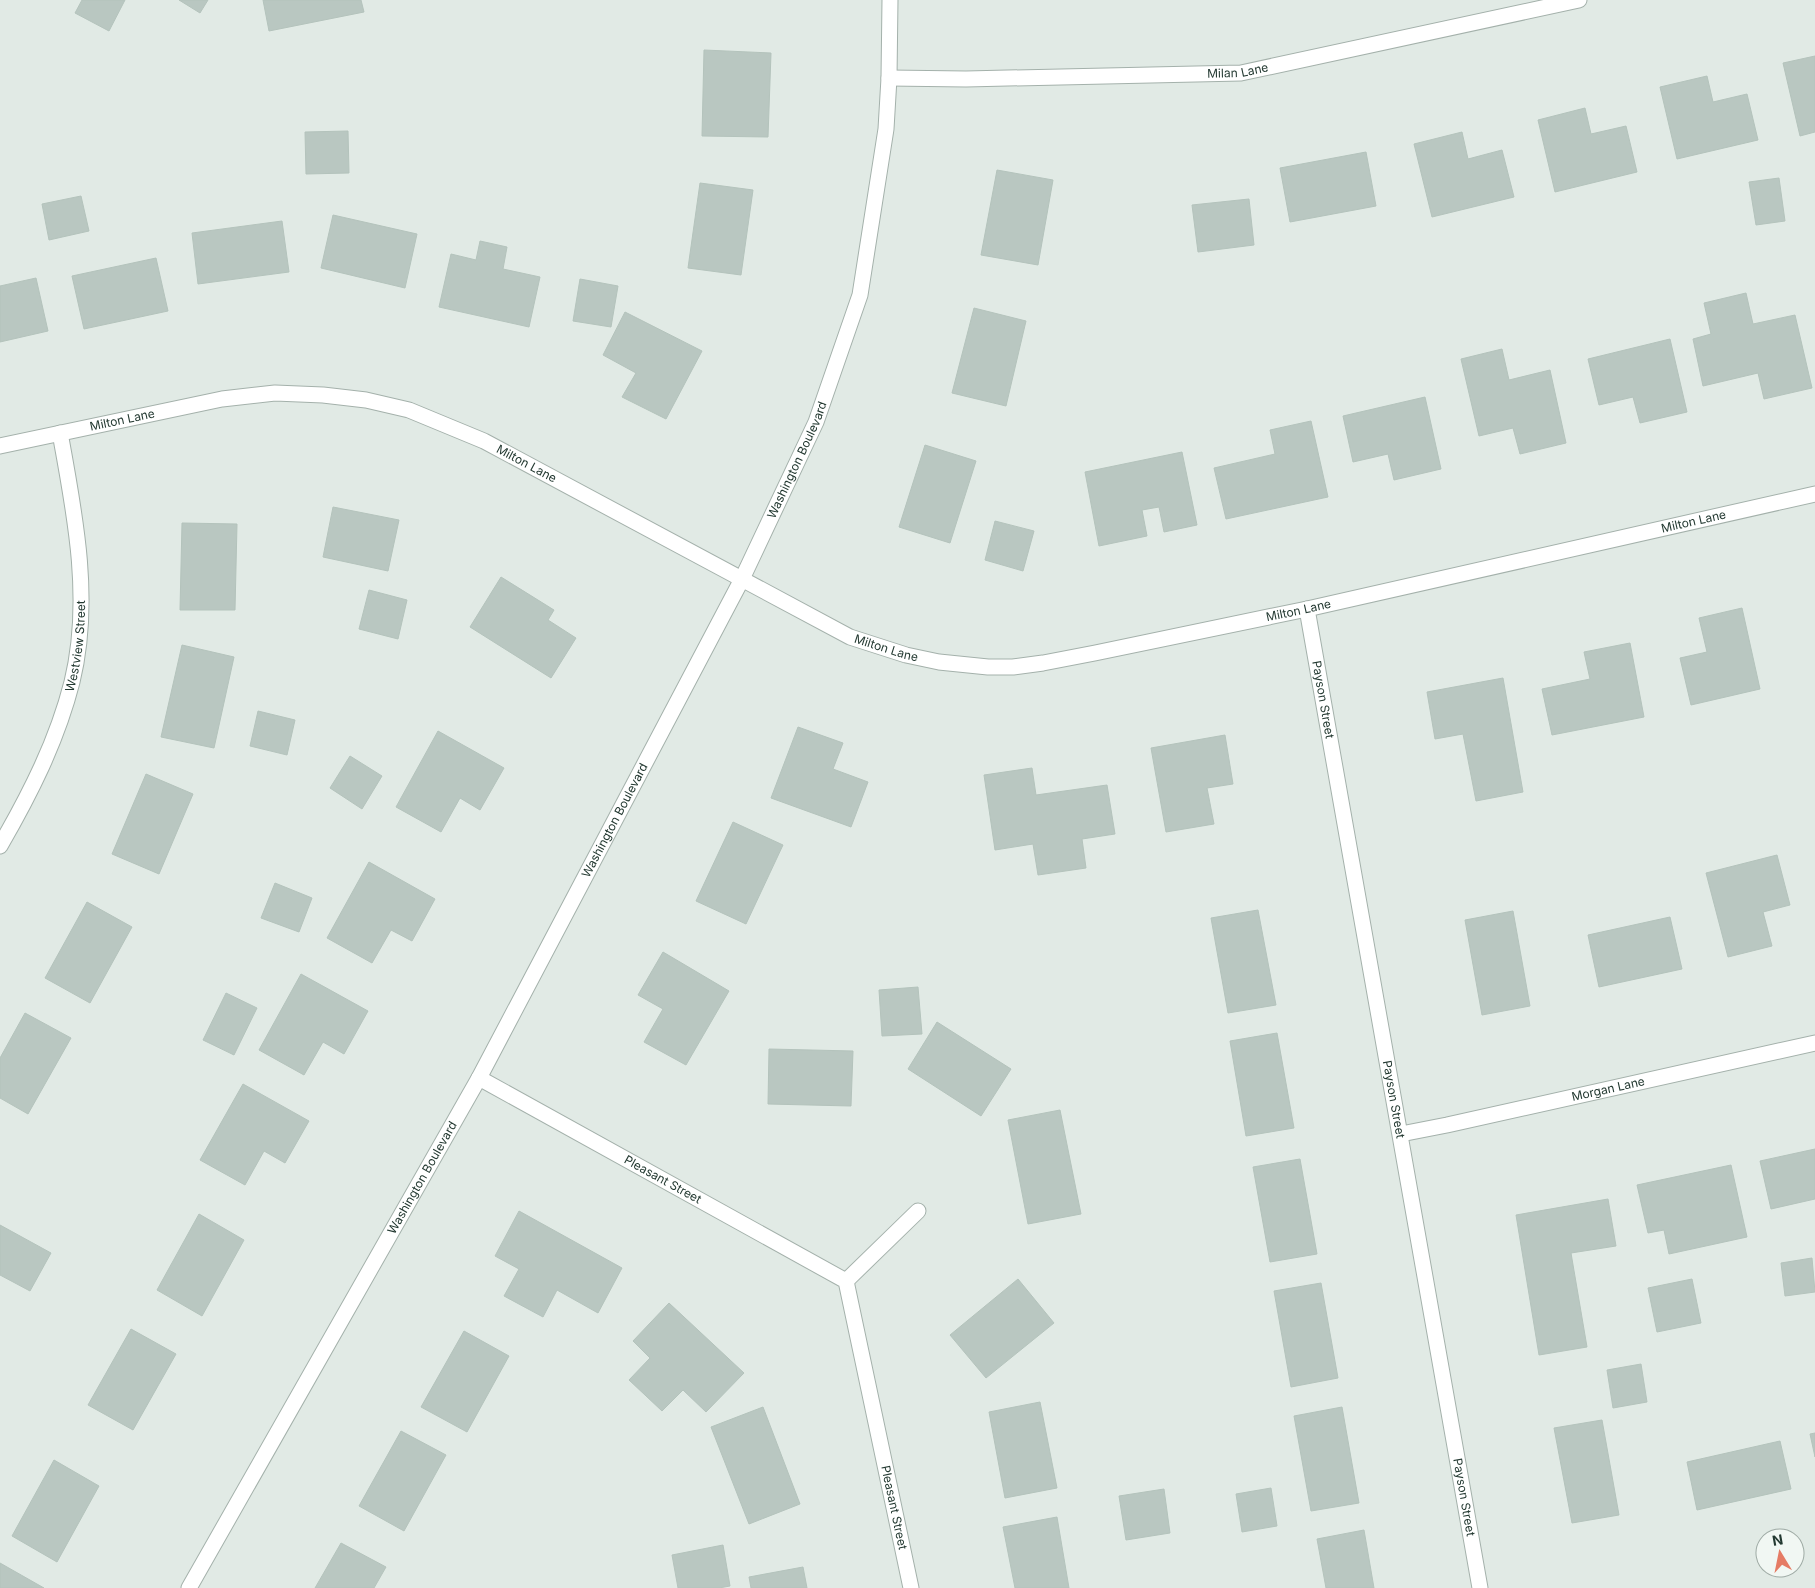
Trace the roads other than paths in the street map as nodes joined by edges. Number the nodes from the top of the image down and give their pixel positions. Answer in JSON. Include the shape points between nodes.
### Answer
{"nodes":[{"id":1,"x":890,"y":0,"type":"edge"},
{"id":2,"x":1579,"y":0,"type":"edge"},
{"id":3,"x":889,"y":78,"type":"junction"},
{"id":4,"x":60,"y":433,"type":"junction"},
{"id":5,"x":0,"y":446,"type":"edge"},
{"id":6,"x":1815,"y":494,"type":"edge"},
{"id":7,"x":742,"y":579,"type":"junction"},
{"id":8,"x":1307,"y":609,"type":"junction"},
{"id":9,"x":0,"y":846,"type":"edge"},
{"id":10,"x":1815,"y":1043,"type":"edge"},
{"id":11,"x":479,"y":1078,"type":"junction"},
{"id":12,"x":1401,"y":1134,"type":"junction"},
{"id":13,"x":918,"y":1211,"type":"dead end"},
{"id":14,"x":846,"y":1281,"type":"junction"},
{"id":15,"x":189,"y":1588,"type":"edge"},
{"id":16,"x":910,"y":1588,"type":"edge"},
{"id":17,"x":1480,"y":1588,"type":"edge"}],
"edges":[{"from":1,"to":3,"type":"street","name":"Washington Boulevard"},
{"from":2,"to":3,"type":"street","name":"Milan Lane","via":[[1241,73]]},
{"from":3,"to":7,"type":"street","name":"Washington Boulevard","via":[[886,128],[860,295],[816,422]]},
{"from":4,"to":5,"type":"street","name":"Milton Lane"},
{"from":4,"to":7,"type":"street","name":"Milton Lane","via":[[222,399],[275,393],[366,400],[409,410],[484,441]]},
{"from":4,"to":9,"type":"street","name":"Westview Street","via":[[77,527],[80,572],[80,626],[72,682],[52,745]]},
{"from":6,"to":8,"type":"street","name":"Milton Lane"},
{"from":7,"to":8,"type":"street","name":"Milton Lane","via":[[850,637],[906,655],[988,667],[1013,667],[1095,653]]},
{"from":7,"to":11,"type":"street","name":"Washington Boulevard"},
{"from":8,"to":12,"type":"street","name":"Payson Street"},
{"from":10,"to":12,"type":"street","name":"Morgan Lane"},
{"from":11,"to":14,"type":"street","name":"Pleasant Street"},
{"from":11,"to":15,"type":"street","name":"Washington Boulevard"},
{"from":12,"to":17,"type":"street","name":"Payson Street"},
{"from":13,"to":14,"type":"street"},
{"from":14,"to":16,"type":"street","name":"Pleasant Street"}]}
